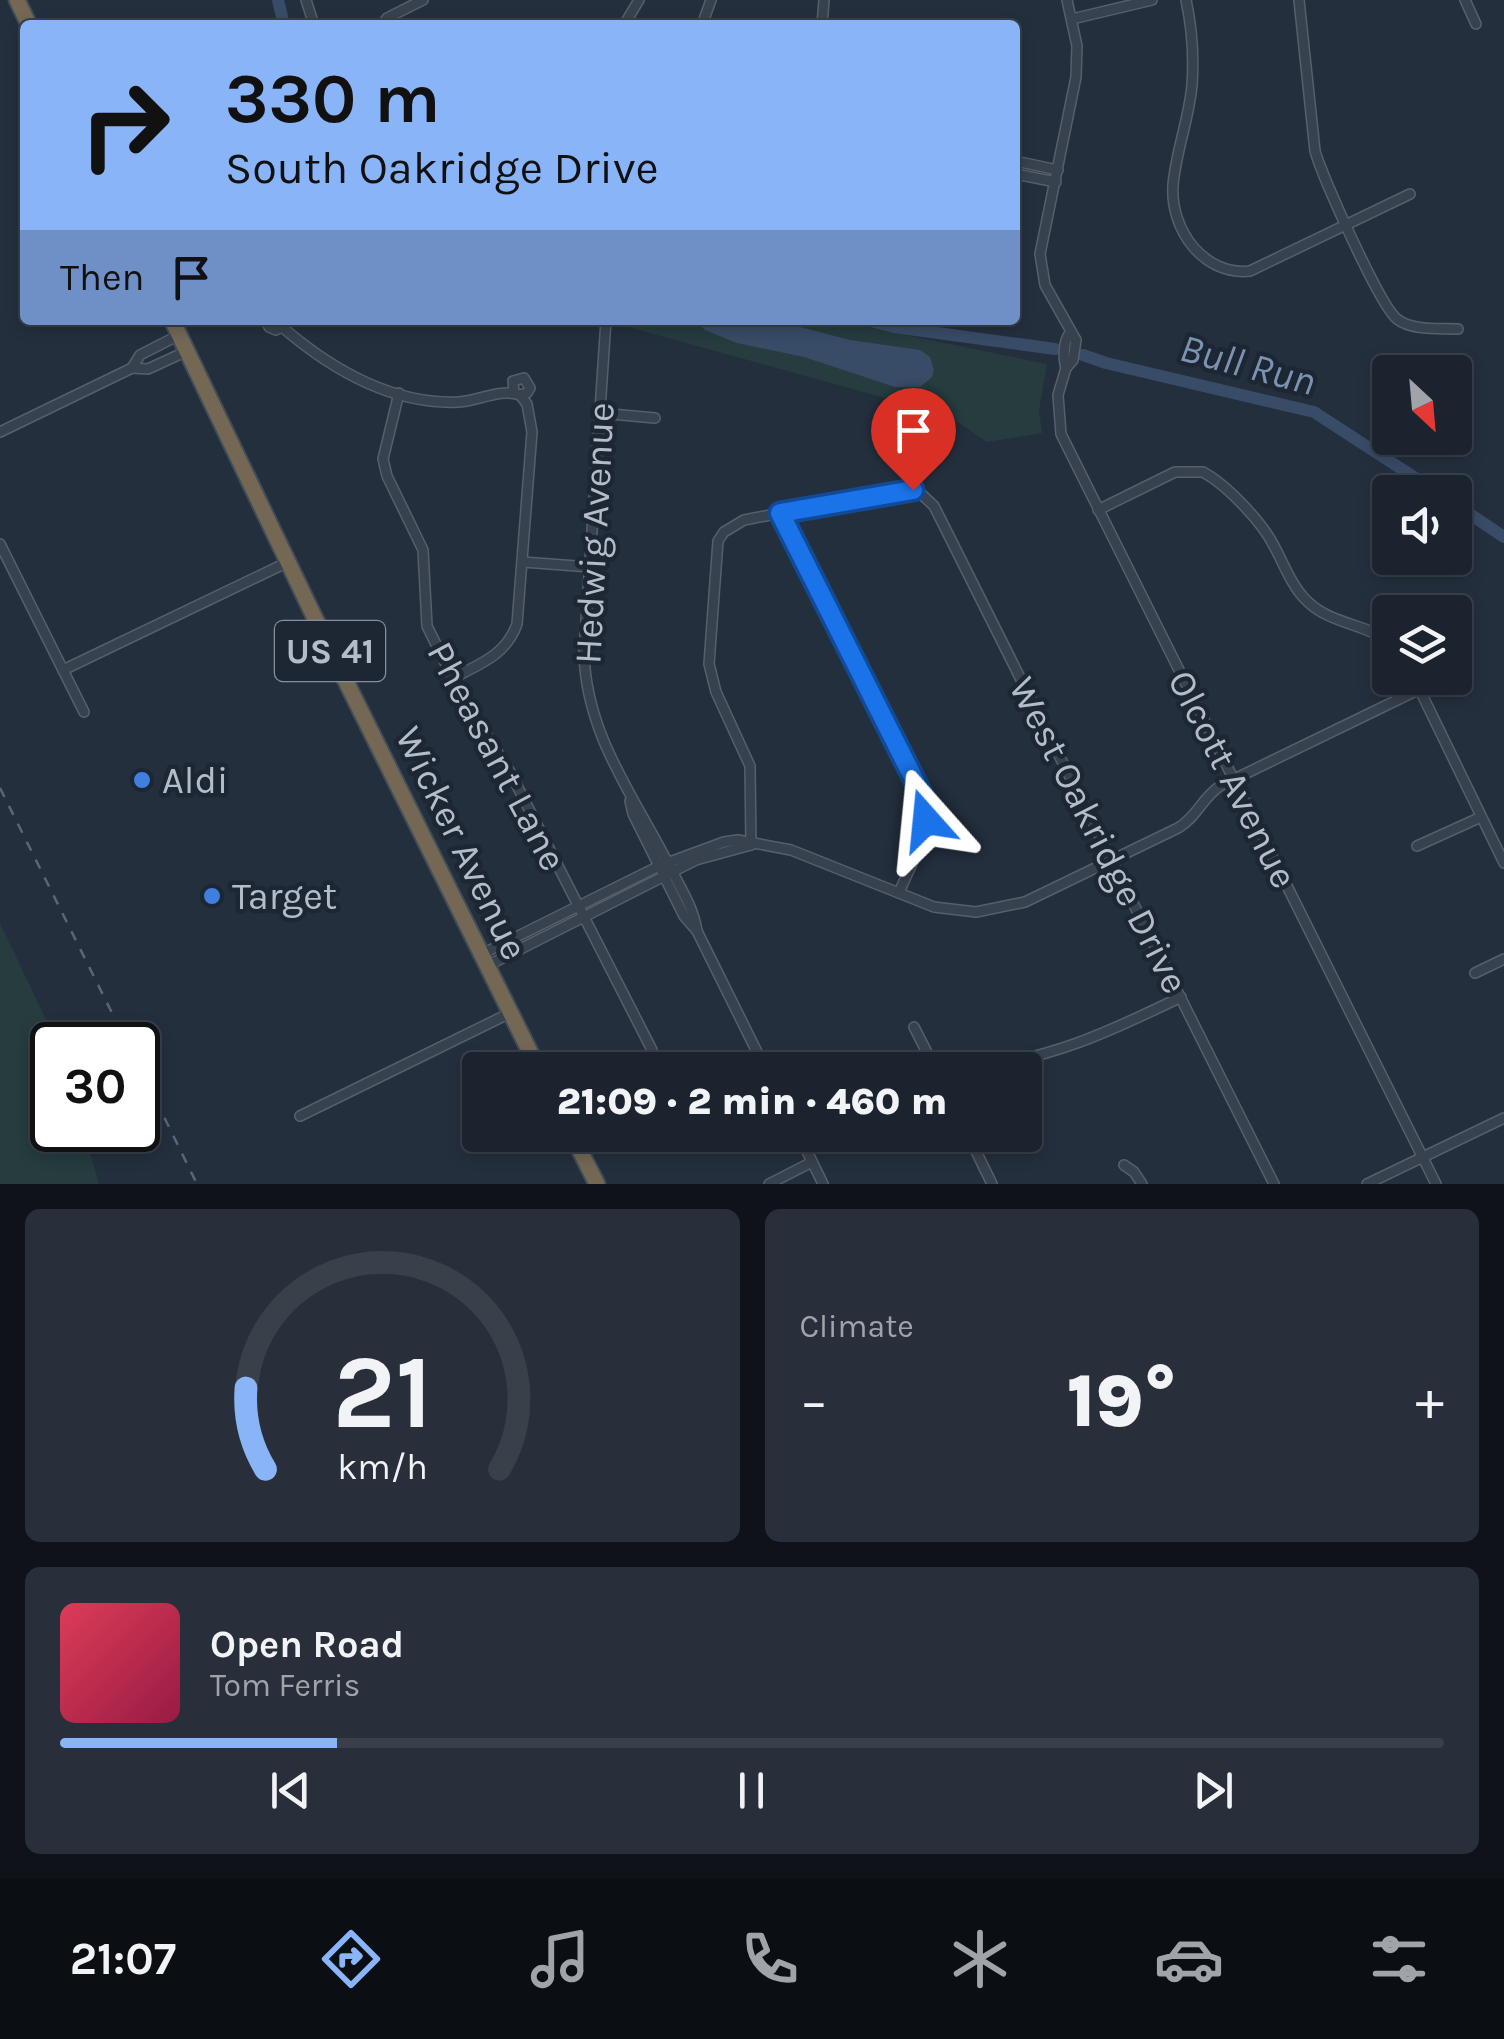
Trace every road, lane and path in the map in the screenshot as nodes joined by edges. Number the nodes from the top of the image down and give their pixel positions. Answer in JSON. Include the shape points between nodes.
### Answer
{"nodes":[{"id":1,"x":423,"y":0,"type":"edge"},
{"id":2,"x":1067,"y":0,"type":"edge"},
{"id":3,"x":1152,"y":0,"type":"edge"},
{"id":4,"x":1186,"y":0,"type":"edge"},
{"id":5,"x":1300,"y":0,"type":"edge"},
{"id":6,"x":1464,"y":0,"type":"edge"},
{"id":7,"x":1072,"y":19,"type":"junction"},
{"id":8,"x":386,"y":20,"type":"edge"},
{"id":9,"x":1476,"y":24,"type":"dead end"},
{"id":10,"x":1020,"y":162,"type":"edge"},
{"id":11,"x":1058,"y":170,"type":"junction"},
{"id":12,"x":1020,"y":175,"type":"edge"},
{"id":13,"x":1056,"y":182,"type":"junction"},
{"id":14,"x":1410,"y":194,"type":"dead end"},
{"id":15,"x":1347,"y":225,"type":"junction"},
{"id":16,"x":285,"y":325,"type":"edge"},
{"id":17,"x":606,"y":325,"type":"edge"},
{"id":18,"x":176,"y":327,"type":"edge"},
{"id":19,"x":1458,"y":329,"type":"dead end"},
{"id":20,"x":187,"y":351,"type":"junction"},
{"id":21,"x":132,"y":368,"type":"junction"},
{"id":22,"x":399,"y":394,"type":"junction"},
{"id":23,"x":600,"y":413,"type":"junction"},
{"id":24,"x":654,"y":418,"type":"dead end"},
{"id":25,"x":0,"y":432,"type":"edge"},
{"id":26,"x":1098,"y":510,"type":"junction"},
{"id":27,"x":780,"y":513,"type":"junction"},
{"id":28,"x":0,"y":544,"type":"edge"},
{"id":29,"x":288,"y":562,"type":"junction"},
{"id":30,"x":523,"y":562,"type":"junction"},
{"id":31,"x":590,"y":567,"type":"junction"},
{"id":32,"x":1372,"y":632,"type":"edge"},
{"id":33,"x":62,"y":670,"type":"junction"},
{"id":34,"x":453,"y":678,"type":"junction"},
{"id":35,"x":1408,"y":695,"type":"edge"},
{"id":36,"x":1423,"y":695,"type":"edge"},
{"id":37,"x":84,"y":712,"type":"dead end"},
{"id":38,"x":1233,"y":779,"type":"junction"},
{"id":39,"x":1481,"y":817,"type":"junction"},
{"id":40,"x":751,"y":844,"type":"junction"},
{"id":41,"x":1417,"y":846,"type":"dead end"},
{"id":42,"x":1112,"y":861,"type":"junction"},
{"id":43,"x":1504,"y":863,"type":"edge"},
{"id":44,"x":666,"y":870,"type":"junction"},
{"id":45,"x":899,"y":893,"type":"junction"},
{"id":46,"x":578,"y":906,"type":"junction"},
{"id":47,"x":584,"y":919,"type":"junction"},
{"id":48,"x":1504,"y":959,"type":"edge"},
{"id":49,"x":483,"y":960,"type":"junction"},
{"id":50,"x":1475,"y":973,"type":"dead end"},
{"id":51,"x":1181,"y":997,"type":"junction"},
{"id":52,"x":510,"y":1013,"type":"junction"},
{"id":53,"x":914,"y":1027,"type":"dead end"},
{"id":54,"x":652,"y":1050,"type":"dead end"},
{"id":55,"x":530,"y":1052,"type":"edge"},
{"id":56,"x":757,"y":1052,"type":"edge"},
{"id":57,"x":927,"y":1052,"type":"edge"},
{"id":58,"x":1042,"y":1056,"type":"edge"},
{"id":59,"x":300,"y":1116,"type":"dead end"},
{"id":60,"x":1504,"y":1118,"type":"edge"},
{"id":61,"x":581,"y":1152,"type":"edge"},
{"id":62,"x":807,"y":1152,"type":"edge"},
{"id":63,"x":976,"y":1152,"type":"edge"},
{"id":64,"x":1423,"y":1157,"type":"junction"},
{"id":65,"x":812,"y":1162,"type":"junction"},
{"id":66,"x":1124,"y":1165,"type":"dead end"},
{"id":67,"x":597,"y":1184,"type":"edge"},
{"id":68,"x":769,"y":1184,"type":"edge"},
{"id":69,"x":823,"y":1184,"type":"edge"},
{"id":70,"x":992,"y":1184,"type":"edge"},
{"id":71,"x":1142,"y":1184,"type":"edge"},
{"id":72,"x":1274,"y":1184,"type":"edge"},
{"id":73,"x":1367,"y":1184,"type":"edge"},
{"id":74,"x":1436,"y":1184,"type":"edge"}],
"edges":[{"from":1,"to":8,"type":"street"},
{"from":2,"to":7,"type":"street","name":"Olcott Avenue"},
{"from":3,"to":7,"type":"street"},
{"from":4,"to":15,"type":"street","via":[[1192,79],[1173,198],[1200,258],[1224,271],[1250,272]]},
{"from":5,"to":15,"type":"street","via":[[1315,151]]},
{"from":6,"to":9,"type":"street"},
{"from":7,"to":11,"type":"street","name":"Olcott Avenue","via":[[1077,70]]},
{"from":10,"to":11,"type":"street"},
{"from":11,"to":13,"type":"street","name":"Olcott Avenue"},
{"from":12,"to":13,"type":"street"},
{"from":13,"to":26,"type":"street","name":"Olcott Avenue","via":[[1040,262],[1076,346],[1057,402],[1059,427]]},
{"from":14,"to":15,"type":"street"},
{"from":15,"to":19,"type":"street","via":[[1395,317],[1414,326]]},
{"from":16,"to":22,"type":"street","via":[[344,372]]},
{"from":17,"to":23,"type":"street","name":"Hedwig Avenue"},
{"from":18,"to":20,"type":"highway","name":"Wicker Avenue","number":"US 41"},
{"from":18,"to":21,"type":"street"},
{"from":20,"to":21,"type":"street","via":[[148,369]]},
{"from":20,"to":29,"type":"highway","name":"Wicker Avenue","number":"US 41"},
{"from":21,"to":25,"type":"street"},
{"from":22,"to":30,"type":"street","via":[[452,402],[517,394],[527,404],[532,432]]},
{"from":22,"to":34,"type":"street","name":"Pheasant Lane","via":[[384,465],[422,550],[425,620]]},
{"from":23,"to":24,"type":"street"},
{"from":23,"to":31,"type":"street","name":"Hedwig Avenue"},
{"from":26,"to":32,"type":"street","via":[[1176,472],[1204,472],[1260,525],[1308,603]]},
{"from":26,"to":38,"type":"street","name":"Olcott Avenue"},
{"from":27,"to":40,"type":"street","via":[[744,520],[724,532],[714,552],[708,664],[748,759]]},
{"from":27,"to":42,"type":"street","name":"West Oakridge Drive","via":[[902,490],[918,491],[934,506]]},
{"from":27,"to":45,"type":"street","via":[[923,798],[924,830]]},
{"from":28,"to":33,"type":"street"},
{"from":29,"to":33,"type":"street"},
{"from":29,"to":49,"type":"highway","name":"Wicker Avenue","number":"US 41"},
{"from":30,"to":31,"type":"street"},
{"from":30,"to":34,"type":"street","via":[[512,637],[494,657]]},
{"from":31,"to":44,"type":"street","name":"Hedwig Avenue","via":[[586,686],[600,735]]},
{"from":33,"to":37,"type":"street"},
{"from":34,"to":46,"type":"street","name":"Pheasant Lane","via":[[506,763]]},
{"from":35,"to":38,"type":"street"},
{"from":36,"to":39,"type":"street"},
{"from":38,"to":42,"type":"street","via":[[1210,793],[1189,822]]},
{"from":38,"to":64,"type":"street","name":"Olcott Avenue"},
{"from":39,"to":41,"type":"street"},
{"from":39,"to":43,"type":"street"},
{"from":40,"to":44,"type":"street","via":[[716,844]]},
{"from":40,"to":45,"type":"street","via":[[791,850]]},
{"from":42,"to":45,"type":"street","via":[[997,910],[944,910]]},
{"from":42,"to":51,"type":"street","name":"West Oakridge Drive"},
{"from":44,"to":46,"type":"street"},
{"from":44,"to":47,"type":"street"},
{"from":44,"to":56,"type":"street","name":"Hedwig Avenue"},
{"from":46,"to":47,"type":"street","name":"Pheasant Lane"},
{"from":46,"to":49,"type":"street"},
{"from":47,"to":49,"type":"street"},
{"from":47,"to":54,"type":"street","name":"Pheasant Lane"},
{"from":48,"to":50,"type":"street"},
{"from":49,"to":52,"type":"highway","name":"Wicker Avenue","number":"US 41"},
{"from":51,"to":58,"type":"street"},
{"from":51,"to":72,"type":"street","name":"West Oakridge Drive"},
{"from":52,"to":55,"type":"highway","name":"Wicker Avenue","number":"US 41"},
{"from":52,"to":59,"type":"street"},
{"from":53,"to":57,"type":"street"},
{"from":60,"to":64,"type":"street"},
{"from":61,"to":67,"type":"highway"},
{"from":62,"to":65,"type":"street"},
{"from":63,"to":70,"type":"street"},
{"from":64,"to":73,"type":"street"},
{"from":64,"to":74,"type":"street","name":"Olcott Avenue"},
{"from":65,"to":68,"type":"street"},
{"from":65,"to":69,"type":"street"},
{"from":66,"to":71,"type":"street"}]}
